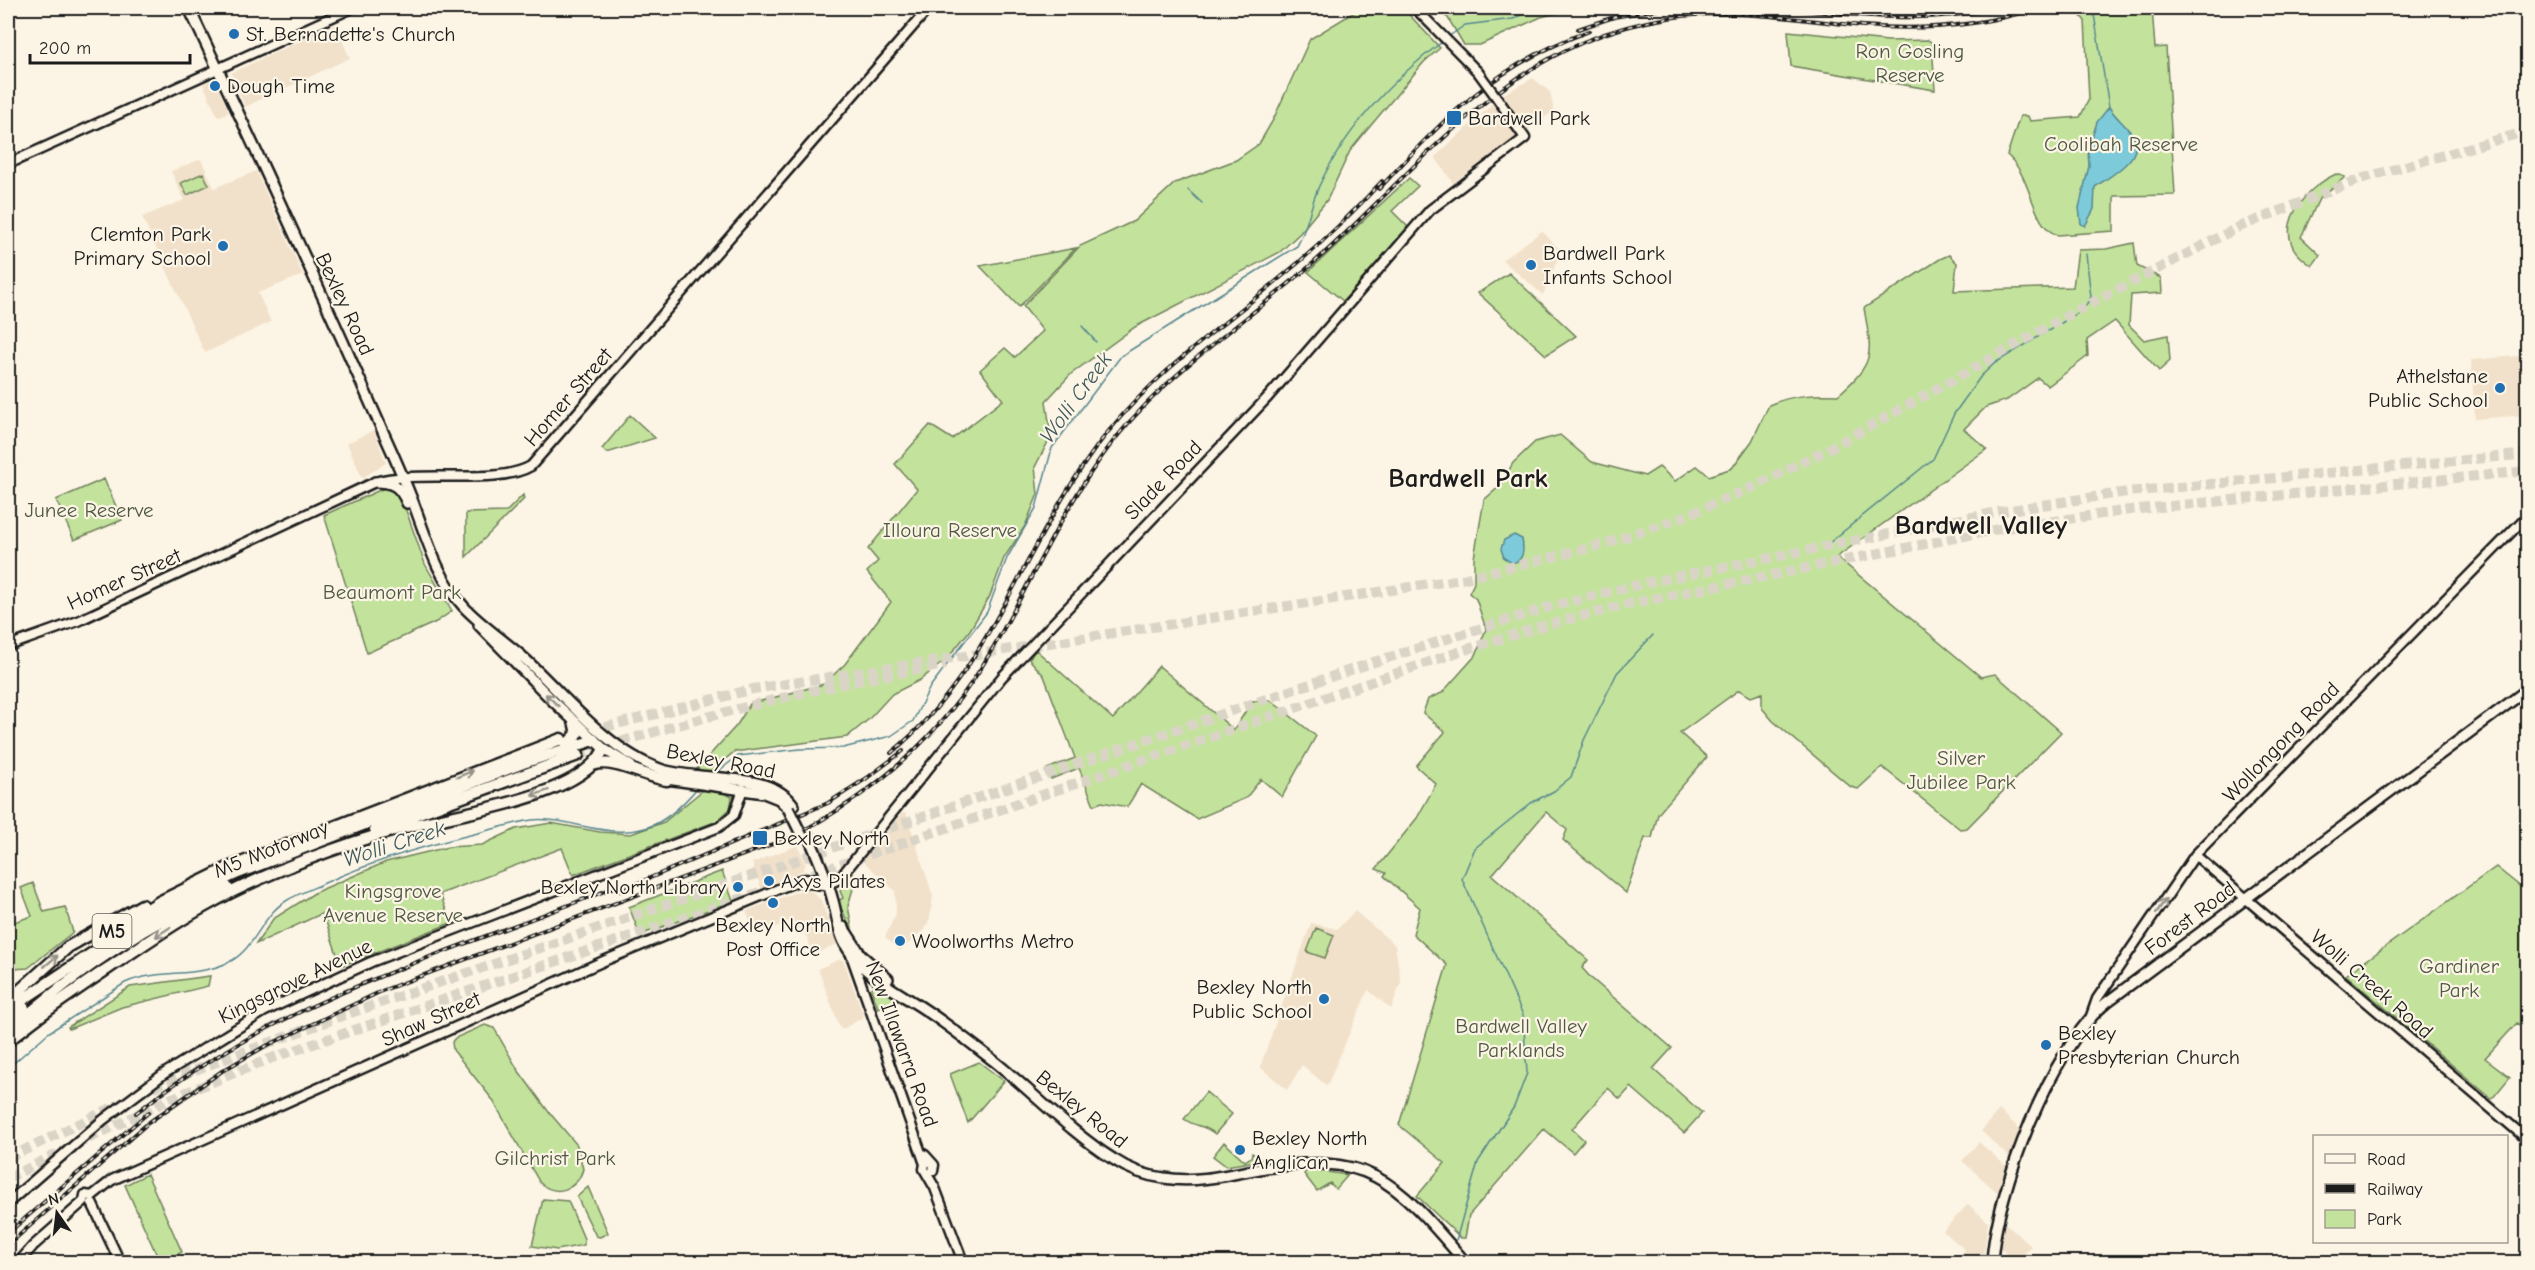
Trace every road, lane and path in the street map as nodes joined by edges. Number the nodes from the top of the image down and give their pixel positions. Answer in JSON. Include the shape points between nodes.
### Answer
{"nodes":[{"id":1,"x":189,"y":8,"type":"edge"},
{"id":2,"x":352,"y":8,"type":"edge"},
{"id":3,"x":929,"y":8,"type":"edge"},
{"id":4,"x":1415,"y":8,"type":"edge"},
{"id":5,"x":218,"y":69,"type":"junction"},
{"id":6,"x":8,"y":164,"type":"edge"},
{"id":7,"x":403,"y":476,"type":"junction"},
{"id":8,"x":375,"y":482,"type":"junction"},
{"id":9,"x":2528,"y":515,"type":"edge"},
{"id":10,"x":419,"y":519,"type":"junction"},
{"id":11,"x":471,"y":613,"type":"junction"},
{"id":12,"x":8,"y":646,"type":"edge"},
{"id":13,"x":2528,"y":689,"type":"edge"},
{"id":14,"x":574,"y":721,"type":"junction"},
{"id":15,"x":561,"y":739,"type":"dead end"},
{"id":16,"x":603,"y":740,"type":"junction"},
{"id":17,"x":553,"y":753,"type":"junction"},
{"id":18,"x":578,"y":755,"type":"tunnel mouth"},
{"id":19,"x":591,"y":766,"type":"junction"},
{"id":20,"x":667,"y":780,"type":"junction"},
{"id":21,"x":695,"y":781,"type":"junction"},
{"id":22,"x":744,"y":785,"type":"junction"},
{"id":23,"x":2195,"y":855,"type":"junction"},
{"id":24,"x":228,"y":868,"type":"junction"},
{"id":25,"x":823,"y":881,"type":"junction"},
{"id":26,"x":2246,"y":899,"type":"junction"},
{"id":27,"x":835,"y":914,"type":"junction"},
{"id":28,"x":160,"y":920,"type":"junction"},
{"id":29,"x":849,"y":952,"type":"junction"},
{"id":30,"x":872,"y":975,"type":"junction"},
{"id":31,"x":868,"y":998,"type":"junction"},
{"id":32,"x":8,"y":1001,"type":"edge"},
{"id":33,"x":21,"y":1001,"type":"junction"},
{"id":34,"x":914,"y":1002,"type":"junction"},
{"id":35,"x":8,"y":1013,"type":"edge"},
{"id":36,"x":2091,"y":1016,"type":"junction"},
{"id":37,"x":8,"y":1023,"type":"edge"},
{"id":38,"x":8,"y":1033,"type":"edge"},
{"id":39,"x":8,"y":1041,"type":"edge"},
{"id":40,"x":2528,"y":1140,"type":"edge"},
{"id":41,"x":89,"y":1200,"type":"junction"},
{"id":42,"x":8,"y":1203,"type":"edge"},
{"id":43,"x":1465,"y":1262,"type":"edge"},
{"id":44,"x":19,"y":1263,"type":"edge"},
{"id":45,"x":120,"y":1263,"type":"edge"},
{"id":46,"x":963,"y":1263,"type":"edge"},
{"id":47,"x":1992,"y":1263,"type":"edge"}],
"edges":[{"from":1,"to":5,"type":"main road","name":"Bexley Road"},
{"from":2,"to":5,"type":"street"},
{"from":3,"to":7,"type":"street","name":"Homer Street","via":[[535,463],[521,472],[507,474]]},
{"from":4,"to":25,"type":"street","name":"Slade Road","bridge":true,"via":[[1478,72],[1525,138],[1446,195],[1425,216],[1268,397],[1002,677],[847,867]]},
{"from":5,"to":6,"type":"street"},
{"from":5,"to":7,"type":"main road","name":"Bexley Road"},
{"from":7,"to":8,"type":"street","name":"Homer Street"},
{"from":7,"to":10,"type":"main road","name":"Bexley Road"},
{"from":8,"to":10,"type":"main road","via":[[399,488]]},
{"from":8,"to":12,"type":"street","name":"Homer Street","via":[[78,621]]},
{"from":9,"to":23,"type":"street","name":"Wollongong Road"},
{"from":10,"to":11,"type":"main road","name":"Bexley Road","via":[[442,576]]},
{"from":14,"to":11,"type":"main road","name":"Bexley Road","one_way":true,"via":[[503,652]]},
{"from":11,"to":16,"type":"main road","name":"Bexley Road"},
{"from":13,"to":26,"type":"main road","name":"Forest Road"},
{"from":14,"to":16,"type":"main road","name":"Bexley Road"},
{"from":14,"to":17,"type":"highway","via":[[576,738]]},
{"from":24,"to":15,"type":"highway","name":"M5 Motorway","number":"M5","one_way":true},
{"from":16,"to":17,"type":"highway"},
{"from":16,"to":19,"type":"highway"},
{"from":16,"to":20,"type":"main road","name":"Bexley Road","via":[[643,772]]},
{"from":16,"to":21,"type":"main road","name":"Bexley Road","via":[[657,768]]},
{"from":17,"to":33,"type":"highway","via":[[228,878],[173,903]]},
{"from":18,"to":28,"type":"highway","name":"M5 Motorway","number":"M5","via":[[265,870]]},
{"from":19,"to":20,"type":"highway","via":[[607,762]]},
{"from":19,"to":39,"type":"highway","one_way":true,"via":[[540,793],[391,831],[234,891],[149,941]]},
{"from":20,"to":21,"type":"main road","name":"Bexley Road"},
{"from":21,"to":22,"type":"main road","name":"Bexley Road"},
{"from":22,"to":25,"type":"main road","name":"Bexley Road","via":[[776,788],[785,795]]},
{"from":22,"to":42,"type":"street","name":"Kingsgrove Avenue","via":[[734,815],[719,827],[348,972],[229,1032],[120,1107]]},
{"from":23,"to":26,"type":"street","name":"Wolli Creek Road"},
{"from":36,"to":23,"type":"street","name":"Wollongong Road","one_way":true,"via":[[2097,999]]},
{"from":32,"to":24,"type":"highway","one_way":true,"via":[[48,963],[92,931],[172,890]]},
{"from":24,"to":33,"type":"highway","name":"M5 Motorway","number":"M5","via":[[114,930]]},
{"from":25,"to":27,"type":"main road","name":"Bexley Road"},
{"from":25,"to":41,"type":"street","name":"Shaw Street","via":[[806,879],[789,885],[606,960],[183,1148],[106,1184]]},
{"from":26,"to":36,"type":"main road","name":"Forest Road"},
{"from":26,"to":40,"type":"street","name":"Wolli Creek Road"},
{"from":27,"to":29,"type":"main road","name":"Bexley Road"},
{"from":27,"to":30,"type":"main road","name":"Bexley Road"},
{"from":28,"to":37,"type":"highway","via":[[90,958]]},
{"from":28,"to":38,"type":"highway","name":"M5 Motorway","number":"M5","via":[[75,976]]},
{"from":29,"to":30,"type":"main road","name":"Bexley Road"},
{"from":29,"to":31,"type":"street","name":"New Illawarra Road"},
{"from":30,"to":31,"type":"street","via":[[866,987]]},
{"from":30,"to":34,"type":"main road","name":"Bexley Road"},
{"from":30,"to":34,"type":"main road","name":"Bexley Road"},
{"from":31,"to":46,"type":"street","name":"New Illawarra Road"},
{"from":33,"to":35,"type":"highway","name":"M5 Motorway","number":"M5"},
{"from":34,"to":43,"type":"main road","name":"Bexley Road","via":[[1016,1079],[1101,1151],[1133,1170],[1165,1179],[1192,1180],[1299,1163],[1340,1165],[1370,1174],[1396,1188]]},
{"from":36,"to":47,"type":"main road","name":"Forest Road","via":[[2054,1069],[2027,1135],[1996,1227]]},
{"from":41,"to":44,"type":"street","name":"Shaw Street","via":[[33,1246]]},
{"from":41,"to":45,"type":"street"}]}
